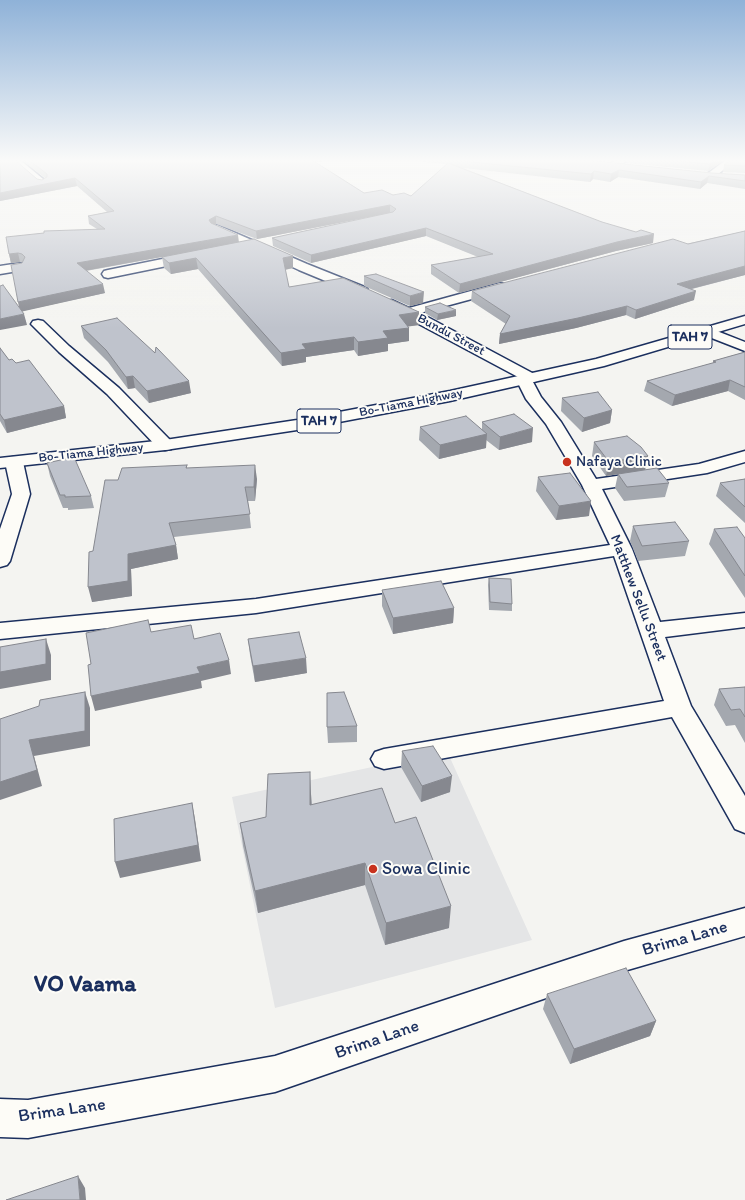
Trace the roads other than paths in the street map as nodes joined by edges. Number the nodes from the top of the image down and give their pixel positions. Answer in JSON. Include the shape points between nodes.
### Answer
{"nodes":[{"id":1,"x":217,"y":228,"type":"edge"},
{"id":2,"x":278,"y":241,"type":"edge"},
{"id":3,"x":256,"y":245,"type":"junction"},
{"id":4,"x":234,"y":249,"type":"edge"},
{"id":5,"x":204,"y":254,"type":"edge"},
{"id":6,"x":20,"y":267,"type":"edge"},
{"id":7,"x":0,"y":270,"type":"edge"},
{"id":8,"x":108,"y":274,"type":"dead end"},
{"id":9,"x":508,"y":285,"type":"edge"},
{"id":10,"x":409,"y":312,"type":"junction"},
{"id":11,"x":745,"y":320,"type":"edge"},
{"id":12,"x":38,"y":324,"type":"dead end"},
{"id":13,"x":709,"y":332,"type":"junction"},
{"id":14,"x":745,"y":347,"type":"edge"},
{"id":15,"x":528,"y":379,"type":"junction"},
{"id":16,"x":165,"y":445,"type":"junction"},
{"id":17,"x":745,"y":456,"type":"edge"},
{"id":18,"x":7,"y":462,"type":"edge"},
{"id":19,"x":591,"y":486,"type":"junction"},
{"id":20,"x":622,"y":549,"type":"junction"},
{"id":21,"x":0,"y":561,"type":"edge"},
{"id":22,"x":745,"y":620,"type":"edge"},
{"id":23,"x":0,"y":631,"type":"edge"},
{"id":24,"x":651,"y":631,"type":"junction"},
{"id":25,"x":679,"y":707,"type":"junction"},
{"id":26,"x":384,"y":758,"type":"dead end"},
{"id":27,"x":745,"y":821,"type":"edge"},
{"id":28,"x":745,"y":922,"type":"edge"},
{"id":29,"x":0,"y":1118,"type":"edge"}],
"edges":[{"from":1,"to":3,"type":"main road","name":"Bundu Street"},
{"from":2,"to":3,"type":"main road"},
{"from":3,"to":4,"type":"main road"},
{"from":3,"to":10,"type":"main road","name":"Bundu Street"},
{"from":5,"to":8,"type":"main road"},
{"from":6,"to":7,"type":"main road"},
{"from":9,"to":10,"type":"main road"},
{"from":10,"to":15,"type":"main road","name":"Bundu Street"},
{"from":11,"to":13,"type":"main road","name":"Bo-Tiama Highway","number":"TAH 7"},
{"from":12,"to":16,"type":"main road","via":[[113,391]]},
{"from":13,"to":14,"type":"main road"},
{"from":13,"to":15,"type":"main road","name":"Bo-Tiama Highway","number":"TAH 7","via":[[599,363]]},
{"from":15,"to":16,"type":"main road","name":"Bo-Tiama Highway","number":"TAH 7","via":[[297,425]]},
{"from":15,"to":19,"type":"main road","name":"Matthew Sellu Street","via":[[534,399],[553,422]]},
{"from":16,"to":18,"type":"main road","name":"Bo-Tiama Highway","number":"TAH 7"},
{"from":17,"to":19,"type":"main road","via":[[701,469]]},
{"from":18,"to":21,"type":"main road","via":[[22,494]]},
{"from":19,"to":20,"type":"main road","name":"Matthew Sellu Street"},
{"from":20,"to":23,"type":"main road","via":[[256,606]]},
{"from":20,"to":24,"type":"main road","name":"Matthew Sellu Street"},
{"from":22,"to":24,"type":"main road"},
{"from":24,"to":25,"type":"main road","name":"Matthew Sellu Street"},
{"from":25,"to":26,"type":"main road"},
{"from":25,"to":27,"type":"main road","name":"Matthew Sellu Street"},
{"from":28,"to":29,"type":"main road","name":"Brima Lane","via":[[624,956],[275,1074],[28,1119]]}]}
